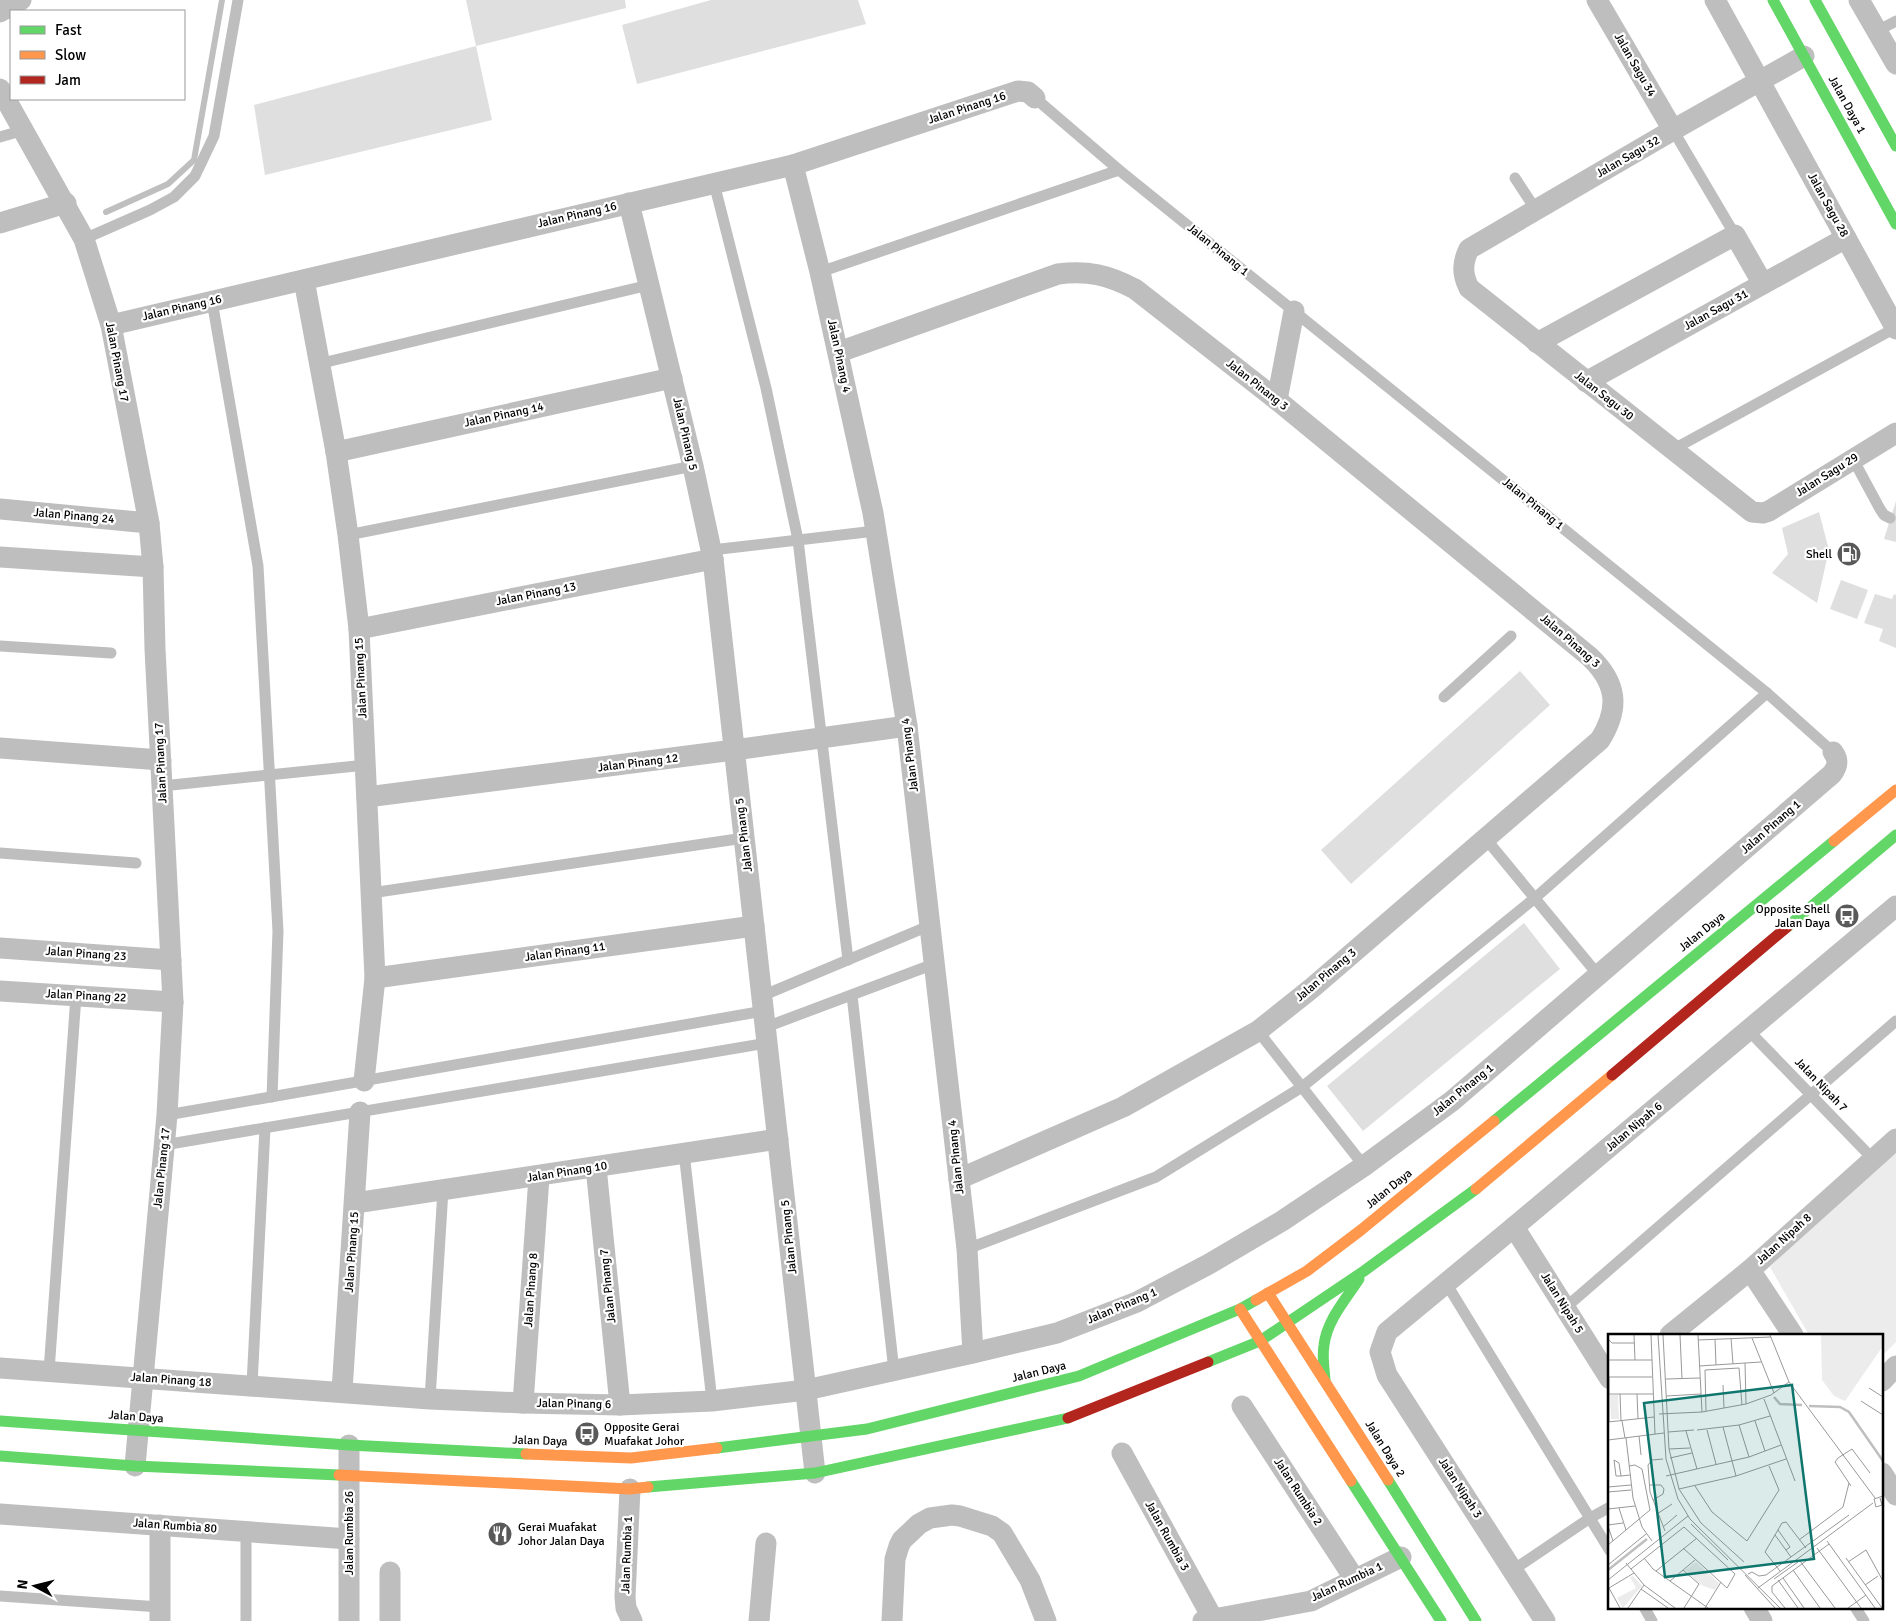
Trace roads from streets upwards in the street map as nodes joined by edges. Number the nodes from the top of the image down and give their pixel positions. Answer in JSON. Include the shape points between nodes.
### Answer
{"nodes":[{"id":1,"x":21,"y":0,"type":"edge"},
{"id":2,"x":1597,"y":0,"type":"edge"},
{"id":3,"x":1715,"y":0,"type":"edge"},
{"id":4,"x":1773,"y":0,"type":"edge"},
{"id":5,"x":1815,"y":0,"type":"edge"},
{"id":6,"x":1859,"y":0,"type":"edge"},
{"id":7,"x":0,"y":12,"type":"edge"},
{"id":8,"x":1804,"y":56,"type":"junction"},
{"id":9,"x":1896,"y":64,"type":"edge"},
{"id":10,"x":1760,"y":81,"type":"junction"},
{"id":11,"x":0,"y":89,"type":"edge"},
{"id":12,"x":1035,"y":98,"type":"road end"},
{"id":13,"x":1673,"y":130,"type":"junction"},
{"id":14,"x":1896,"y":146,"type":"edge"},
{"id":15,"x":792,"y":165,"type":"junction"},
{"id":16,"x":66,"y":203,"type":"junction"},
{"id":17,"x":629,"y":203,"type":"junction"},
{"id":18,"x":0,"y":223,"type":"edge"},
{"id":19,"x":1896,"y":224,"type":"edge"},
{"id":20,"x":1846,"y":238,"type":"junction"},
{"id":21,"x":1463,"y":268,"type":"joint"},
{"id":22,"x":304,"y":280,"type":"junction"},
{"id":23,"x":1763,"y":284,"type":"junction"},
{"id":24,"x":1294,"y":310,"type":"road end"},
{"id":25,"x":111,"y":325,"type":"junction"},
{"id":26,"x":1896,"y":329,"type":"edge"},
{"id":27,"x":1537,"y":343,"type":"junction"},
{"id":28,"x":839,"y":352,"type":"junction"},
{"id":29,"x":672,"y":378,"type":"junction"},
{"id":30,"x":1586,"y":382,"type":"junction"},
{"id":31,"x":1276,"y":400,"type":"junction"},
{"id":32,"x":1896,"y":433,"type":"edge"},
{"id":33,"x":336,"y":452,"type":"junction"},
{"id":34,"x":0,"y":509,"type":"edge"},
{"id":35,"x":1757,"y":513,"type":"joint"},
{"id":36,"x":148,"y":522,"type":"junction"},
{"id":37,"x":713,"y":554,"type":"junction"},
{"id":38,"x":0,"y":557,"type":"edge"},
{"id":39,"x":153,"y":567,"type":"junction"},
{"id":40,"x":359,"y":629,"type":"junction"},
{"id":41,"x":907,"y":726,"type":"junction"},
{"id":42,"x":0,"y":748,"type":"edge"},
{"id":43,"x":734,"y":750,"type":"junction"},
{"id":44,"x":1833,"y":752,"type":"road end"},
{"id":45,"x":161,"y":760,"type":"junction"},
{"id":46,"x":1896,"y":790,"type":"edge"},
{"id":47,"x":368,"y":797,"type":"junction"},
{"id":48,"x":1896,"y":835,"type":"edge"},
{"id":49,"x":1896,"y":906,"type":"edge"},
{"id":50,"x":754,"y":926,"type":"junction"},
{"id":51,"x":0,"y":948,"type":"edge"},
{"id":52,"x":171,"y":960,"type":"junction"},
{"id":53,"x":375,"y":978,"type":"junction"},
{"id":54,"x":0,"y":991,"type":"edge"},
{"id":55,"x":173,"y":1002,"type":"junction"},
{"id":56,"x":364,"y":1080,"type":"road end"},
{"id":57,"x":360,"y":1112,"type":"road end"},
{"id":58,"x":778,"y":1139,"type":"junction"},
{"id":59,"x":1896,"y":1139,"type":"edge"},
{"id":60,"x":596,"y":1167,"type":"junction"},
{"id":61,"x":539,"y":1177,"type":"junction"},
{"id":62,"x":959,"y":1179,"type":"junction"},
{"id":63,"x":355,"y":1203,"type":"junction"},
{"id":64,"x":1514,"y":1227,"type":"junction"},
{"id":65,"x":1750,"y":1270,"type":"junction"},
{"id":66,"x":1364,"y":1271,"type":"junction"},
{"id":67,"x":1268,"y":1293,"type":"junction"},
{"id":68,"x":1240,"y":1309,"type":"junction"},
{"id":69,"x":1287,"y":1323,"type":"junction"},
{"id":70,"x":1677,"y":1332,"type":"edge"},
{"id":71,"x":1792,"y":1334,"type":"edge"},
{"id":72,"x":1260,"y":1340,"type":"junction"},
{"id":73,"x":1380,"y":1352,"type":"joint"},
{"id":74,"x":973,"y":1353,"type":"junction"},
{"id":75,"x":1896,"y":1366,"type":"edge"},
{"id":76,"x":0,"y":1368,"type":"edge"},
{"id":77,"x":1608,"y":1375,"type":"edge"},
{"id":78,"x":143,"y":1378,"type":"junction"},
{"id":79,"x":1884,"y":1378,"type":"edge"},
{"id":80,"x":1326,"y":1380,"type":"junction"},
{"id":81,"x":806,"y":1390,"type":"junction"},
{"id":82,"x":342,"y":1391,"type":"junction"},
{"id":83,"x":523,"y":1403,"type":"junction"},
{"id":84,"x":620,"y":1405,"type":"junction"},
{"id":85,"x":1242,"y":1406,"type":"dead end"},
{"id":86,"x":0,"y":1421,"type":"edge"},
{"id":87,"x":138,"y":1431,"type":"junction"},
{"id":88,"x":812,"y":1437,"type":"junction"},
{"id":89,"x":349,"y":1445,"type":"junction"},
{"id":90,"x":1122,"y":1453,"type":"dead end"},
{"id":91,"x":0,"y":1456,"type":"edge"},
{"id":92,"x":135,"y":1466,"type":"junction"},
{"id":93,"x":815,"y":1474,"type":"junction"},
{"id":94,"x":1884,"y":1476,"type":"edge"},
{"id":95,"x":349,"y":1477,"type":"junction"},
{"id":96,"x":630,"y":1489,"type":"junction"},
{"id":97,"x":1896,"y":1495,"type":"edge"},
{"id":98,"x":0,"y":1514,"type":"edge"},
{"id":99,"x":160,"y":1525,"type":"junction"},
{"id":100,"x":349,"y":1539,"type":"junction"},
{"id":101,"x":766,"y":1543,"type":"dead end"},
{"id":102,"x":1401,"y":1557,"type":"junction"},
{"id":103,"x":390,"y":1572,"type":"dead end"},
{"id":104,"x":1354,"y":1578,"type":"junction"},
{"id":105,"x":1755,"y":1608,"type":"edge"},
{"id":106,"x":160,"y":1614,"type":"edge"},
{"id":107,"x":1208,"y":1620,"type":"edge"},
{"id":108,"x":350,"y":1621,"type":"edge"},
{"id":109,"x":390,"y":1621,"type":"edge"},
{"id":110,"x":632,"y":1621,"type":"edge"},
{"id":111,"x":759,"y":1621,"type":"edge"},
{"id":112,"x":892,"y":1621,"type":"edge"},
{"id":113,"x":1046,"y":1621,"type":"edge"},
{"id":114,"x":1441,"y":1621,"type":"edge"},
{"id":115,"x":1476,"y":1621,"type":"edge"},
{"id":116,"x":1545,"y":1621,"type":"edge"},
{"id":117,"x":1762,"y":1621,"type":"edge"}],
"edges":[{"from":1,"to":7,"type":"street"},
{"from":2,"to":13,"type":"street","name":"Jalan Sagu 34"},
{"from":3,"to":10,"type":"street","name":"Jalan Sagu 28"},
{"from":4,"to":8,"type":"main road","name":"Jalan Daya 1"},
{"from":5,"to":14,"type":"main road","name":"Jalan Daya 1"},
{"from":6,"to":9,"type":"street"},
{"from":8,"to":10,"type":"street","name":"Jalan Sagu 32"},
{"from":8,"to":19,"type":"main road","name":"Jalan Daya 1"},
{"from":10,"to":13,"type":"street","name":"Jalan Sagu 32"},
{"from":10,"to":20,"type":"street","name":"Jalan Sagu 28"},
{"from":11,"to":16,"type":"street","name":"Jalan Pinang 17"},
{"from":12,"to":15,"type":"street","name":"Jalan Pinang 16","via":[[1028,92],[1018,91]]},
{"from":13,"to":21,"type":"street","name":"Jalan Sagu 32","via":[[1469,249]]},
{"from":15,"to":17,"type":"street","name":"Jalan Pinang 16"},
{"from":15,"to":28,"type":"street","name":"Jalan Pinang 4"},
{"from":16,"to":18,"type":"street"},
{"from":16,"to":25,"type":"street","name":"Jalan Pinang 17","via":[[84,239]]},
{"from":17,"to":22,"type":"street","name":"Jalan Pinang 16"},
{"from":17,"to":29,"type":"street","name":"Jalan Pinang 5"},
{"from":20,"to":23,"type":"street","name":"Jalan Sagu 31"},
{"from":20,"to":26,"type":"street","name":"Jalan Sagu 28"},
{"from":21,"to":27,"type":"street","name":"Jalan Sagu 30","via":[[1469,288]]},
{"from":22,"to":25,"type":"street","name":"Jalan Pinang 16"},
{"from":22,"to":33,"type":"street","name":"Jalan Pinang 15"},
{"from":23,"to":27,"type":"street","via":[[1735,235]]},
{"from":23,"to":30,"type":"street","name":"Jalan Sagu 31"},
{"from":24,"to":31,"type":"street"},
{"from":25,"to":36,"type":"street","name":"Jalan Pinang 17"},
{"from":27,"to":30,"type":"street","name":"Jalan Sagu 30"},
{"from":28,"to":31,"type":"street","name":"Jalan Pinang 3","via":[[1058,274],[1076,272],[1116,279],[1134,289]]},
{"from":28,"to":41,"type":"street","name":"Jalan Pinang 4","via":[[875,531]]},
{"from":29,"to":33,"type":"street","name":"Jalan Pinang 14"},
{"from":29,"to":37,"type":"street","name":"Jalan Pinang 5"},
{"from":30,"to":35,"type":"street","name":"Jalan Sagu 30"},
{"from":31,"to":62,"type":"street","name":"Jalan Pinang 3","via":[[1602,668],[1613,697],[1613,714],[1608,727],[1600,740],[1258,1031],[1123,1107]]},
{"from":32,"to":35,"type":"street","name":"Jalan Sagu 29","via":[[1769,511]]},
{"from":33,"to":40,"type":"street","name":"Jalan Pinang 15"},
{"from":34,"to":36,"type":"street","name":"Jalan Pinang 24"},
{"from":36,"to":39,"type":"street","name":"Jalan Pinang 17"},
{"from":37,"to":40,"type":"street","name":"Jalan Pinang 13"},
{"from":37,"to":43,"type":"street","name":"Jalan Pinang 5"},
{"from":38,"to":39,"type":"street"},
{"from":39,"to":45,"type":"street","name":"Jalan Pinang 17"},
{"from":40,"to":47,"type":"street","name":"Jalan Pinang 15"},
{"from":41,"to":43,"type":"street","name":"Jalan Pinang 12"},
{"from":41,"to":62,"type":"street","name":"Jalan Pinang 4"},
{"from":42,"to":45,"type":"street"},
{"from":43,"to":47,"type":"street","name":"Jalan Pinang 12"},
{"from":43,"to":50,"type":"street","name":"Jalan Pinang 5"},
{"from":44,"to":74,"type":"street","name":"Jalan Pinang 1","via":[[1837,763],[1832,774],[1452,1101],[1364,1166],[1282,1221],[1137,1302],[1057,1332]]},
{"from":45,"to":52,"type":"street","name":"Jalan Pinang 17"},
{"from":46,"to":67,"type":"main road","name":"Jalan Daya","via":[[1361,1230],[1307,1271]]},
{"from":47,"to":53,"type":"street","name":"Jalan Pinang 15"},
{"from":48,"to":66,"type":"main road","via":[[1489,1179]]},
{"from":49,"to":64,"type":"street","name":"Jalan Nipah 6"},
{"from":50,"to":53,"type":"street","name":"Jalan Pinang 11"},
{"from":50,"to":58,"type":"street","name":"Jalan Pinang 5"},
{"from":51,"to":52,"type":"street","name":"Jalan Pinang 23"},
{"from":52,"to":55,"type":"street","name":"Jalan Pinang 17"},
{"from":53,"to":56,"type":"street","name":"Jalan Pinang 15"},
{"from":54,"to":55,"type":"street","name":"Jalan Pinang 22"},
{"from":55,"to":78,"type":"street","name":"Jalan Pinang 17","via":[[168,1115]]},
{"from":57,"to":63,"type":"street","name":"Jalan Pinang 15"},
{"from":58,"to":60,"type":"street","name":"Jalan Pinang 10"},
{"from":58,"to":81,"type":"street","name":"Jalan Pinang 5"},
{"from":59,"to":65,"type":"street","name":"Jalan Nipah 8"},
{"from":60,"to":61,"type":"street","name":"Jalan Pinang 10"},
{"from":60,"to":84,"type":"street","name":"Jalan Pinang 7"},
{"from":61,"to":63,"type":"street","name":"Jalan Pinang 10"},
{"from":61,"to":83,"type":"street","name":"Jalan Pinang 8"},
{"from":62,"to":74,"type":"street","name":"Jalan Pinang 4"},
{"from":63,"to":82,"type":"street","name":"Jalan Pinang 15"},
{"from":64,"to":73,"type":"street","name":"Jalan Nipah 6","via":[[1387,1332]]},
{"from":64,"to":77,"type":"street","name":"Jalan Nipah 5"},
{"from":65,"to":70,"type":"street","name":"Jalan Nipah 8"},
{"from":65,"to":71,"type":"street"},
{"from":66,"to":69,"type":"main road"},
{"from":66,"to":80,"type":"main road","via":[[1325,1338]]},
{"from":67,"to":68,"type":"main road","name":"Jalan Daya"},
{"from":67,"to":69,"type":"main road","name":"Jalan Daya 2"},
{"from":68,"to":72,"type":"main road"},
{"from":68,"to":88,"type":"main road","name":"Jalan Daya","via":[[1079,1376],[867,1429]]},
{"from":69,"to":72,"type":"main road"},
{"from":69,"to":80,"type":"main road","name":"Jalan Daya 2"},
{"from":72,"to":93,"type":"main road","via":[[1074,1417]]},
{"from":72,"to":102,"type":"main road"},
{"from":73,"to":116,"type":"street","name":"Jalan Nipah 3","via":[[1387,1375]]},
{"from":74,"to":81,"type":"street","name":"Jalan Pinang 1"},
{"from":75,"to":79,"type":"street"},
{"from":76,"to":78,"type":"street","name":"Jalan Pinang 18"},
{"from":78,"to":82,"type":"street","name":"Jalan Pinang 18"},
{"from":78,"to":87,"type":"street","name":"Jalan Pinang 17"},
{"from":80,"to":115,"type":"main road","name":"Jalan Daya 2"},
{"from":81,"to":84,"type":"street","name":"Jalan Pinang 6","via":[[712,1401]]},
{"from":81,"to":88,"type":"street","name":"Jalan Pinang 5"},
{"from":82,"to":83,"type":"street","name":"Jalan Pinang 6"},
{"from":83,"to":84,"type":"street","name":"Jalan Pinang 6"},
{"from":85,"to":104,"type":"street","name":"Jalan Rumbia 2"},
{"from":86,"to":87,"type":"main road","name":"Jalan Daya"},
{"from":87,"to":89,"type":"main road","name":"Jalan Daya"},
{"from":87,"to":92,"type":"street","name":"Jalan Pinang 17"},
{"from":88,"to":89,"type":"main road","name":"Jalan Daya","via":[[631,1458]]},
{"from":88,"to":93,"type":"street","name":"Jalan Pinang 5"},
{"from":89,"to":95,"type":"street","name":"Jalan Rumbia 26"},
{"from":90,"to":107,"type":"street","name":"Jalan Rumbia 3"},
{"from":91,"to":92,"type":"main road"},
{"from":92,"to":95,"type":"main road"},
{"from":93,"to":96,"type":"main road"},
{"from":94,"to":97,"type":"street"},
{"from":95,"to":96,"type":"main road"},
{"from":95,"to":100,"type":"street","name":"Jalan Rumbia 26"},
{"from":96,"to":110,"type":"street","name":"Jalan Rumbia 1","via":[[625,1597]]},
{"from":98,"to":99,"type":"street","name":"Jalan Rumbia 80"},
{"from":99,"to":100,"type":"street","name":"Jalan Rumbia 80"},
{"from":99,"to":106,"type":"street"},
{"from":100,"to":108,"type":"street","name":"Jalan Rumbia 26"},
{"from":101,"to":111,"type":"street"},
{"from":102,"to":104,"type":"street","name":"Jalan Rumbia 1"},
{"from":102,"to":114,"type":"main road"},
{"from":103,"to":109,"type":"street"},
{"from":104,"to":107,"type":"street","name":"Jalan Rumbia 1","via":[[1311,1601]]},
{"from":105,"to":117,"type":"street"},
{"from":112,"to":113,"type":"street","via":[[899,1546],[924,1520],[952,1515],[992,1526],[1002,1533],[1030,1580]]}]}
